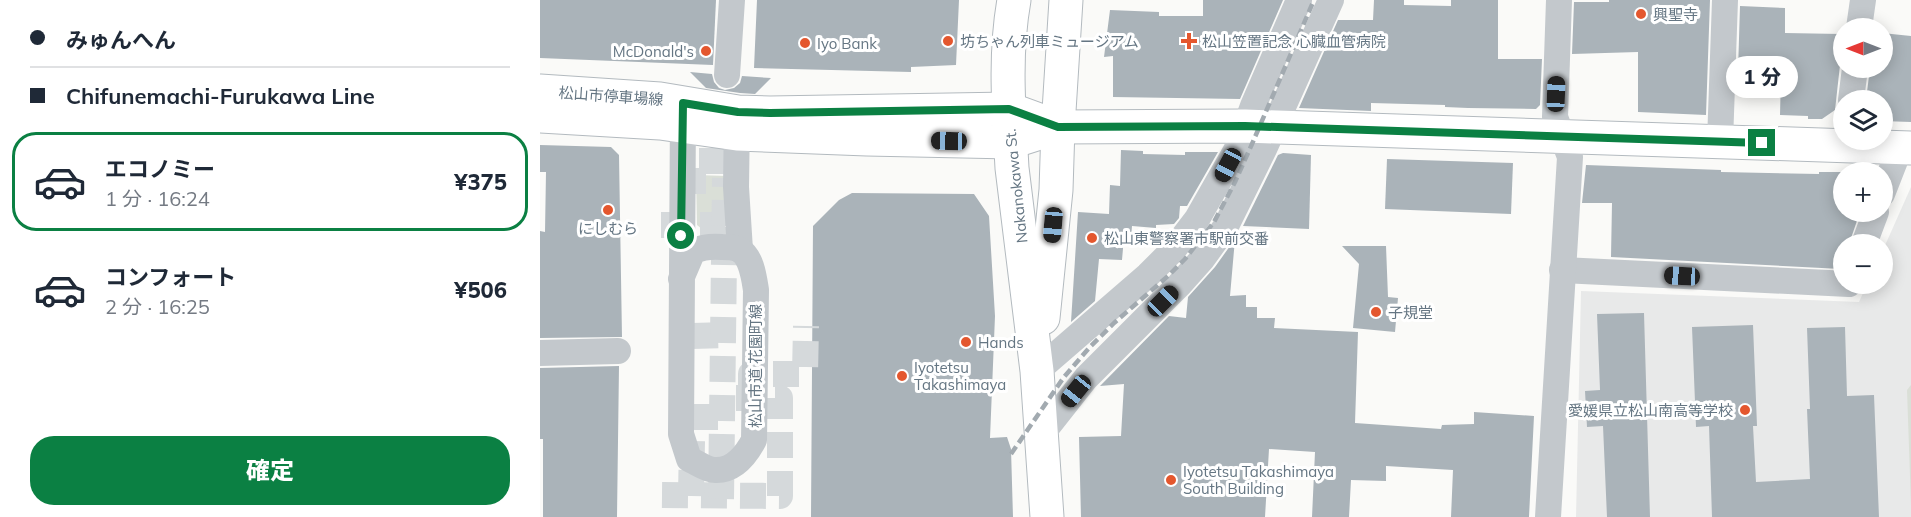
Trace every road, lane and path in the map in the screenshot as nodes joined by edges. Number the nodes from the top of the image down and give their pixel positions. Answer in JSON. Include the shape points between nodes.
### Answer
{"nodes":[{"id":1,"x":732,"y":0,"type":"edge"},
{"id":2,"x":1014,"y":0,"type":"edge"},
{"id":3,"x":1066,"y":0,"type":"edge"},
{"id":4,"x":1299,"y":0,"type":"edge"},
{"id":5,"x":1331,"y":0,"type":"edge"},
{"id":6,"x":1559,"y":0,"type":"edge"},
{"id":7,"x":1725,"y":0,"type":"edge"},
{"id":8,"x":1863,"y":0,"type":"edge"},
{"id":9,"x":1860,"y":18,"type":"edge"},
{"id":10,"x":727,"y":75,"type":"dead end"},
{"id":11,"x":540,"y":91,"type":"edge"},
{"id":12,"x":1009,"y":109,"type":"junction"},
{"id":13,"x":682,"y":115,"type":"junction"},
{"id":14,"x":540,"y":116,"type":"edge"},
{"id":15,"x":737,"y":123,"type":"junction"},
{"id":16,"x":1259,"y":126,"type":"junction"},
{"id":17,"x":1058,"y":127,"type":"junction"},
{"id":18,"x":1562,"y":136,"type":"junction"},
{"id":19,"x":1011,"y":142,"type":"junction"},
{"id":20,"x":1720,"y":142,"type":"junction"},
{"id":21,"x":1833,"y":142,"type":"edge"},
{"id":22,"x":1905,"y":148,"type":"edge"},
{"id":23,"x":1893,"y":172,"type":"edge"},
{"id":24,"x":740,"y":250,"type":"junction"},
{"id":25,"x":1562,"y":270,"type":"junction"},
{"id":26,"x":681,"y":279,"type":"junction"},
{"id":27,"x":1833,"y":283,"type":"edge"},
{"id":28,"x":618,"y":351,"type":"dead end"},
{"id":29,"x":540,"y":353,"type":"edge"},
{"id":30,"x":1037,"y":370,"type":"junction"},
{"id":31,"x":1041,"y":435,"type":"junction"},
{"id":32,"x":1047,"y":517,"type":"edge"},
{"id":33,"x":1548,"y":517,"type":"edge"}],
"edges":[{"from":1,"to":10,"type":"street"},
{"from":2,"to":12,"type":"street","name":"Nakanokawa St.","via":[[1008,61]]},
{"from":3,"to":17,"type":"street","name":"Nakanokawa St."},
{"from":4,"to":16,"type":"street"},
{"from":5,"to":16,"type":"street"},
{"from":6,"to":18,"type":"street","via":[[1555,117]]},
{"from":7,"to":20,"type":"street"},
{"from":8,"to":9,"type":"street"},
{"from":11,"to":13,"type":"street","name":"松山市停車場線","via":[[660,99]]},
{"from":12,"to":15,"type":"street","via":[[770,113]]},
{"from":12,"to":17,"type":"street"},
{"from":12,"to":19,"type":"street","name":"Nakanokawa St."},
{"from":13,"to":14,"type":"street","name":"松山市停車場線","via":[[660,123]]},
{"from":13,"to":15,"type":"street"},
{"from":13,"to":26,"type":"street","name":"松山市道 花園町線"},
{"from":15,"to":19,"type":"street"},
{"from":15,"to":24,"type":"street","name":"松山市道 花園町線"},
{"from":16,"to":17,"type":"street"},
{"from":16,"to":18,"type":"street"},
{"from":16,"to":30,"type":"street","via":[[1238,147],[1197,219],[1174,249]]},
{"from":16,"to":31,"type":"street","via":[[1226,226],[1179,285],[1086,378]]},
{"from":17,"to":19,"type":"street"},
{"from":17,"to":30,"type":"street","name":"Nakanokawa St."},
{"from":18,"to":20,"type":"street"},
{"from":18,"to":25,"type":"street","via":[[1570,157]]},
{"from":19,"to":30,"type":"street","name":"Nakanokawa St."},
{"from":20,"to":21,"type":"street"},
{"from":22,"to":23,"type":"street"},
{"from":24,"to":26,"type":"street","name":"松山市道 花園町線","via":[[717,246],[693,251]]},
{"from":24,"to":26,"type":"street","name":"松山市道 花園町線","via":[[754,274],[756,290],[754,440],[746,456],[730,468],[714,471],[689,459],[681,434]]},
{"from":25,"to":27,"type":"street"},
{"from":25,"to":33,"type":"street"},
{"from":28,"to":29,"type":"street"},
{"from":30,"to":31,"type":"street","name":"Nakanokawa St."},
{"from":31,"to":32,"type":"street","name":"Nakanokawa St."}]}
